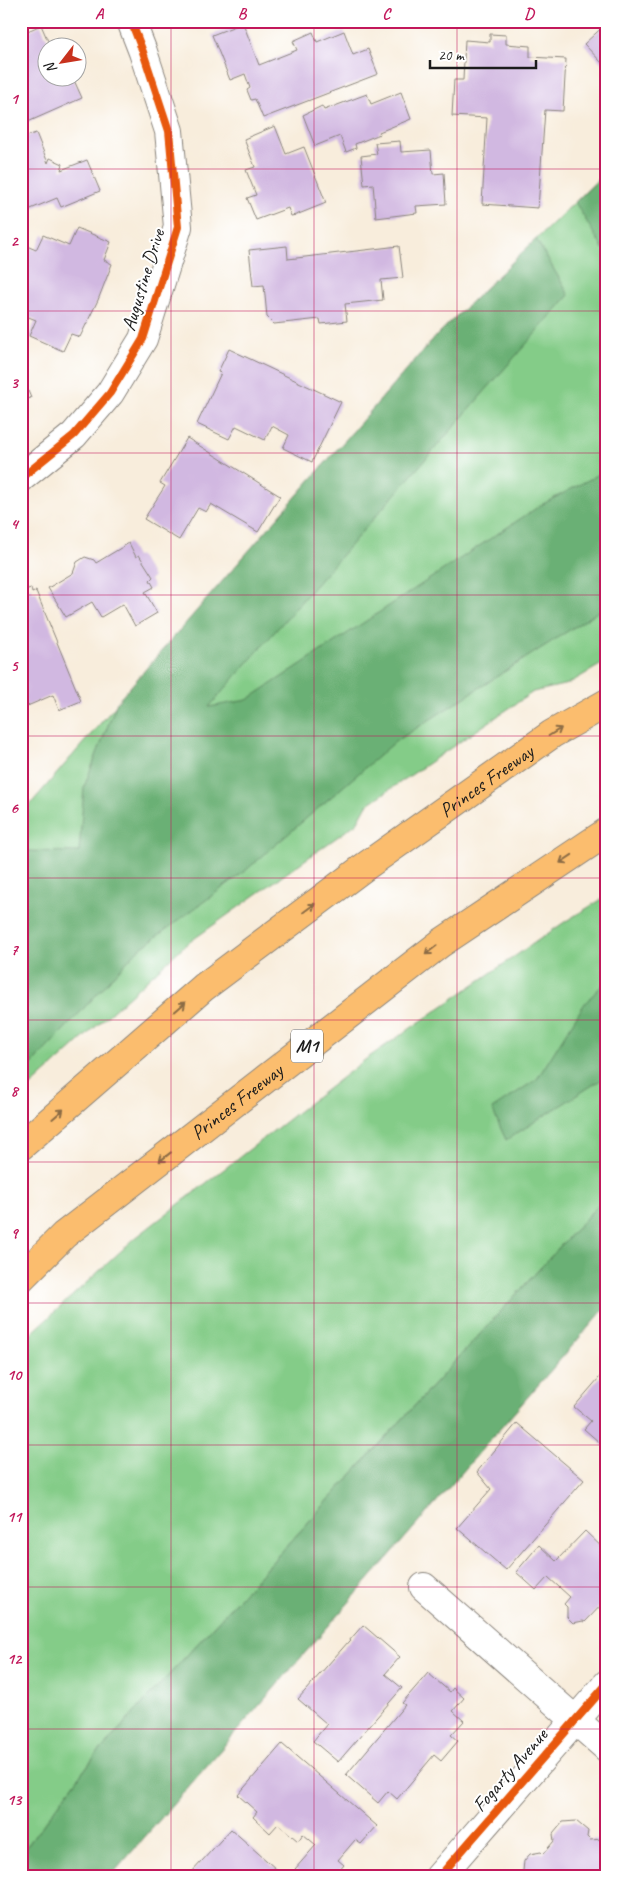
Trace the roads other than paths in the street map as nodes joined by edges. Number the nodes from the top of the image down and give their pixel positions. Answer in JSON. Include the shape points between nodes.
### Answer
{"nodes":[{"id":1,"x":131,"y":21,"type":"edge"},
{"id":2,"x":21,"y":478,"type":"edge"},
{"id":3,"x":607,"y":703,"type":"edge"},
{"id":4,"x":607,"y":832,"type":"edge"},
{"id":5,"x":21,"y":1146,"type":"edge"},
{"id":6,"x":21,"y":1278,"type":"edge"},
{"id":7,"x":424,"y":1587,"type":"dead end"},
{"id":8,"x":607,"y":1684,"type":"edge"},
{"id":9,"x":575,"y":1720,"type":"junction"},
{"id":10,"x":607,"y":1748,"type":"edge"},
{"id":11,"x":439,"y":1877,"type":"edge"}],
"edges":[{"from":1,"to":2,"type":"street","name":"Augustine Drive","via":[[169,131],[178,227],[143,339],[110,393],[74,435]]},
{"from":5,"to":3,"type":"highway","name":"Princes Freeway","one_way":true,"via":[[204,987],[362,868],[544,739]]},
{"from":4,"to":6,"type":"highway","name":"Princes Freeway","number":"M1","one_way":true,"via":[[440,943],[64,1235]]},
{"from":7,"to":9,"type":"street"},
{"from":8,"to":9,"type":"street","name":"Fogarty Avenue"},
{"from":9,"to":10,"type":"street"},
{"from":9,"to":11,"type":"street","name":"Fogarty Avenue"}]}
